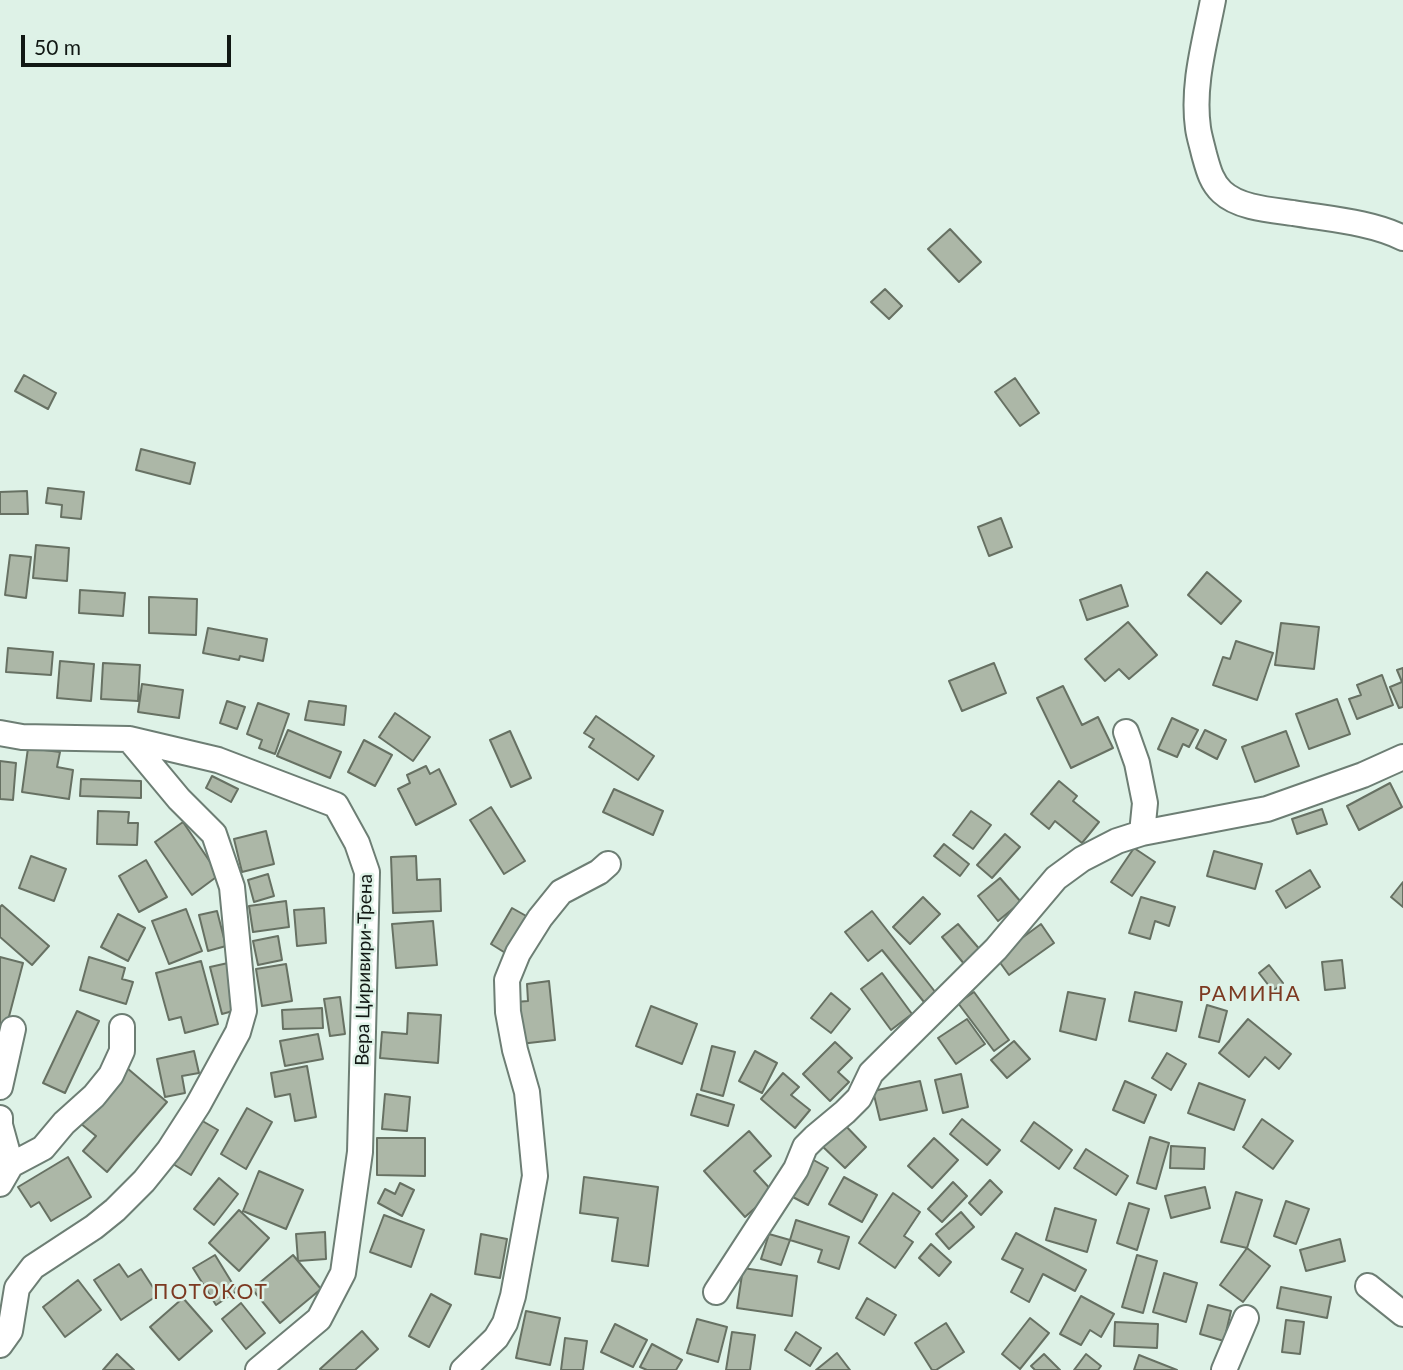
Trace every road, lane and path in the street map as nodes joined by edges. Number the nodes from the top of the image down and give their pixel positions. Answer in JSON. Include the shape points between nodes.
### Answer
{"nodes":[{"id":1,"x":1213,"y":0,"type":"edge"},
{"id":2,"x":1403,"y":238,"type":"edge"},
{"id":3,"x":0,"y":733,"type":"edge"},
{"id":4,"x":1126,"y":733,"type":"dead end"},
{"id":5,"x":129,"y":739,"type":"junction"},
{"id":6,"x":1403,"y":757,"type":"edge"},
{"id":7,"x":1142,"y":833,"type":"junction"},
{"id":8,"x":608,"y":864,"type":"dead end"},
{"id":9,"x":122,"y":1027,"type":"dead end"},
{"id":10,"x":13,"y":1029,"type":"dead end"},
{"id":11,"x":0,"y":1087,"type":"edge"},
{"id":12,"x":0,"y":1118,"type":"edge"},
{"id":13,"x":6,"y":1175,"type":"edge"},
{"id":14,"x":1368,"y":1286,"type":"dead end"},
{"id":15,"x":716,"y":1292,"type":"dead end"},
{"id":16,"x":1403,"y":1314,"type":"edge"},
{"id":17,"x":1246,"y":1318,"type":"dead end"},
{"id":18,"x":0,"y":1345,"type":"edge"},
{"id":19,"x":258,"y":1370,"type":"edge"},
{"id":20,"x":463,"y":1370,"type":"edge"},
{"id":21,"x":1224,"y":1370,"type":"edge"}],
"edges":[{"from":1,"to":2,"type":"street","via":[[1200,59],[1197,106],[1208,167],[1221,192],[1252,206],[1339,220]]},
{"from":3,"to":5,"type":"street","name":"Вера Циривири-Трена"},
{"from":4,"to":7,"type":"street","via":[[1145,803]]},
{"from":5,"to":18,"type":"street","via":[[214,834],[232,887],[244,1011],[238,1032],[169,1150],[115,1210],[33,1267],[17,1288],[10,1331]]},
{"from":5,"to":19,"type":"street","name":"Вера Циривири-Трена","via":[[218,760],[336,805],[367,872],[360,1152],[343,1273],[319,1319]]},
{"from":6,"to":7,"type":"street","via":[[1266,809]]},
{"from":7,"to":15,"type":"street","via":[[1082,859],[1056,877],[996,949],[872,1073],[859,1098],[805,1147],[796,1169]]},
{"from":8,"to":20,"type":"street","via":[[561,892],[518,953],[507,980],[508,1013],[527,1092],[535,1176],[505,1323],[496,1339]]},
{"from":9,"to":13,"type":"street","via":[[122,1051],[111,1075],[43,1148]]},
{"from":10,"to":11,"type":"street"},
{"from":12,"to":13,"type":"street"},
{"from":14,"to":16,"type":"street"},
{"from":17,"to":21,"type":"street"}]}
